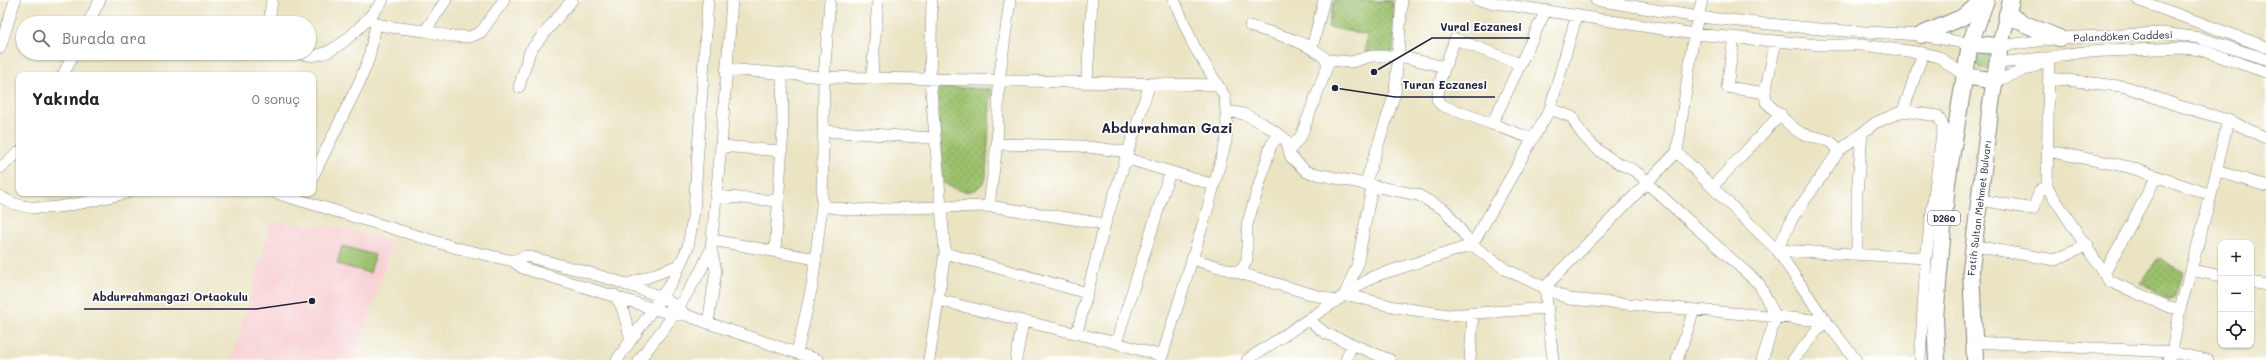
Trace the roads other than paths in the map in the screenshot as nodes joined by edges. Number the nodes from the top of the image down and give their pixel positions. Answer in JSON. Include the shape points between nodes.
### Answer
{"nodes":[{"id":1,"x":15,"y":0,"type":"edge"},
{"id":2,"x":100,"y":0,"type":"edge"},
{"id":3,"x":272,"y":0,"type":"edge"},
{"id":4,"x":384,"y":0,"type":"edge"},
{"id":5,"x":446,"y":0,"type":"edge"},
{"id":6,"x":504,"y":0,"type":"edge"},
{"id":7,"x":572,"y":0,"type":"edge"},
{"id":8,"x":708,"y":0,"type":"edge"},
{"id":9,"x":732,"y":0,"type":"edge"},
{"id":10,"x":830,"y":0,"type":"edge"},
{"id":11,"x":878,"y":0,"type":"edge"},
{"id":12,"x":932,"y":0,"type":"edge"},
{"id":13,"x":1010,"y":0,"type":"edge"},
{"id":14,"x":1092,"y":0,"type":"edge"},
{"id":15,"x":1174,"y":0,"type":"edge"},
{"id":16,"x":1324,"y":0,"type":"edge"},
{"id":17,"x":1402,"y":0,"type":"edge"},
{"id":18,"x":1477,"y":0,"type":"edge"},
{"id":19,"x":1596,"y":0,"type":"edge"},
{"id":20,"x":1702,"y":0,"type":"edge"},
{"id":21,"x":1986,"y":0,"type":"edge"},
{"id":22,"x":2138,"y":0,"type":"edge"},
{"id":23,"x":2009,"y":7,"type":"edge"},
{"id":24,"x":1546,"y":10,"type":"junction"},
{"id":25,"x":1577,"y":14,"type":"junction"},
{"id":26,"x":92,"y":16,"type":"edge"},
{"id":27,"x":269,"y":16,"type":"edge"},
{"id":28,"x":1698,"y":17,"type":"junction"},
{"id":29,"x":373,"y":21,"type":"junction"},
{"id":30,"x":1250,"y":26,"type":"dead end"},
{"id":31,"x":424,"y":31,"type":"junction"},
{"id":32,"x":1694,"y":34,"type":"junction"},
{"id":33,"x":1921,"y":35,"type":"junction"},
{"id":34,"x":1734,"y":37,"type":"junction"},
{"id":35,"x":2059,"y":38,"type":"junction"},
{"id":36,"x":1776,"y":41,"type":"junction"},
{"id":37,"x":1970,"y":44,"type":"junction"},
{"id":38,"x":2000,"y":46,"type":"junction"},
{"id":39,"x":2266,"y":47,"type":"edge"},
{"id":40,"x":0,"y":48,"type":"edge"},
{"id":41,"x":1312,"y":48,"type":"junction"},
{"id":42,"x":1923,"y":53,"type":"junction"},
{"id":43,"x":316,"y":54,"type":"edge"},
{"id":44,"x":2063,"y":55,"type":"junction"},
{"id":45,"x":1399,"y":56,"type":"junction"},
{"id":46,"x":2049,"y":58,"type":"junction"},
{"id":47,"x":2266,"y":59,"type":"edge"},
{"id":48,"x":71,"y":60,"type":"edge"},
{"id":49,"x":1327,"y":60,"type":"junction"},
{"id":50,"x":1999,"y":63,"type":"junction"},
{"id":51,"x":1520,"y":64,"type":"junction"},
{"id":52,"x":1445,"y":67,"type":"junction"},
{"id":53,"x":726,"y":69,"type":"junction"},
{"id":54,"x":2265,"y":69,"type":"edge"},
{"id":55,"x":65,"y":72,"type":"edge"},
{"id":56,"x":782,"y":75,"type":"junction"},
{"id":57,"x":824,"y":76,"type":"junction"},
{"id":58,"x":872,"y":76,"type":"junction"},
{"id":59,"x":1965,"y":76,"type":"junction"},
{"id":60,"x":2049,"y":78,"type":"junction"},
{"id":61,"x":930,"y":79,"type":"junction"},
{"id":62,"x":1000,"y":81,"type":"junction"},
{"id":63,"x":1087,"y":81,"type":"junction"},
{"id":64,"x":1996,"y":81,"type":"junction"},
{"id":65,"x":1150,"y":82,"type":"junction"},
{"id":66,"x":1217,"y":85,"type":"junction"},
{"id":67,"x":519,"y":87,"type":"dead end"},
{"id":68,"x":1765,"y":93,"type":"junction"},
{"id":69,"x":1550,"y":109,"type":"junction"},
{"id":70,"x":1227,"y":111,"type":"junction"},
{"id":71,"x":1903,"y":111,"type":"junction"},
{"id":72,"x":1781,"y":114,"type":"junction"},
{"id":73,"x":2228,"y":120,"type":"junction"},
{"id":74,"x":1492,"y":124,"type":"junction"},
{"id":75,"x":823,"y":131,"type":"junction"},
{"id":76,"x":1862,"y":134,"type":"junction"},
{"id":77,"x":1280,"y":135,"type":"junction"},
{"id":78,"x":933,"y":138,"type":"junction"},
{"id":79,"x":2266,"y":138,"type":"edge"},
{"id":80,"x":1533,"y":139,"type":"junction"},
{"id":81,"x":997,"y":144,"type":"junction"},
{"id":82,"x":721,"y":146,"type":"junction"},
{"id":83,"x":1290,"y":150,"type":"junction"},
{"id":84,"x":781,"y":151,"type":"junction"},
{"id":85,"x":1839,"y":151,"type":"junction"},
{"id":86,"x":2048,"y":151,"type":"junction"},
{"id":87,"x":1677,"y":152,"type":"junction"},
{"id":88,"x":16,"y":155,"type":"edge"},
{"id":89,"x":1127,"y":155,"type":"junction"},
{"id":90,"x":0,"y":168,"type":"edge"},
{"id":91,"x":316,"y":170,"type":"edge"},
{"id":92,"x":2217,"y":171,"type":"junction"},
{"id":93,"x":1170,"y":172,"type":"junction"},
{"id":94,"x":2157,"y":176,"type":"junction"},
{"id":95,"x":1214,"y":184,"type":"junction"},
{"id":96,"x":1648,"y":184,"type":"junction"},
{"id":97,"x":1369,"y":186,"type":"junction"},
{"id":98,"x":2266,"y":186,"type":"edge"},
{"id":99,"x":1712,"y":187,"type":"junction"},
{"id":100,"x":2047,"y":187,"type":"junction"},
{"id":101,"x":2211,"y":195,"type":"junction"},
{"id":102,"x":0,"y":196,"type":"edge"},
{"id":103,"x":110,"y":196,"type":"edge"},
{"id":104,"x":716,"y":196,"type":"junction"},
{"id":105,"x":306,"y":197,"type":"edge"},
{"id":106,"x":1980,"y":200,"type":"junction"},
{"id":107,"x":778,"y":201,"type":"junction"},
{"id":108,"x":822,"y":206,"type":"junction"},
{"id":109,"x":989,"y":206,"type":"junction"},
{"id":110,"x":941,"y":207,"type":"junction"},
{"id":111,"x":1105,"y":224,"type":"junction"},
{"id":112,"x":711,"y":245,"type":"junction"},
{"id":113,"x":1472,"y":245,"type":"junction"},
{"id":114,"x":2088,"y":245,"type":"junction"},
{"id":115,"x":1974,"y":246,"type":"junction"},
{"id":116,"x":1777,"y":250,"type":"junction"},
{"id":117,"x":775,"y":252,"type":"junction"},
{"id":118,"x":945,"y":253,"type":"junction"},
{"id":119,"x":1857,"y":255,"type":"junction"},
{"id":120,"x":1926,"y":258,"type":"junction"},
{"id":121,"x":816,"y":259,"type":"junction"},
{"id":122,"x":1192,"y":259,"type":"junction"},
{"id":123,"x":514,"y":261,"type":"junction"},
{"id":124,"x":680,"y":265,"type":"junction"},
{"id":125,"x":2191,"y":270,"type":"junction"},
{"id":126,"x":1240,"y":273,"type":"junction"},
{"id":127,"x":2104,"y":274,"type":"junction"},
{"id":128,"x":2218,"y":275,"type":"edge"},
{"id":129,"x":2254,"y":283,"type":"edge"},
{"id":130,"x":626,"y":285,"type":"junction"},
{"id":131,"x":2266,"y":285,"type":"edge"},
{"id":132,"x":1545,"y":287,"type":"junction"},
{"id":133,"x":1087,"y":293,"type":"junction"},
{"id":134,"x":1345,"y":294,"type":"junction"},
{"id":135,"x":615,"y":295,"type":"junction"},
{"id":136,"x":661,"y":297,"type":"junction"},
{"id":137,"x":938,"y":300,"type":"junction"},
{"id":138,"x":1335,"y":301,"type":"junction"},
{"id":139,"x":654,"y":307,"type":"junction"},
{"id":140,"x":1548,"y":308,"type":"junction"},
{"id":141,"x":1694,"y":310,"type":"junction"},
{"id":142,"x":2180,"y":310,"type":"junction"},
{"id":143,"x":679,"y":312,"type":"junction"},
{"id":144,"x":1473,"y":313,"type":"junction"},
{"id":145,"x":1776,"y":317,"type":"junction"},
{"id":146,"x":1309,"y":320,"type":"junction"},
{"id":147,"x":1024,"y":321,"type":"junction"},
{"id":148,"x":1825,"y":321,"type":"junction"},
{"id":149,"x":708,"y":323,"type":"junction"},
{"id":150,"x":1077,"y":333,"type":"junction"},
{"id":151,"x":631,"y":340,"type":"junction"},
{"id":152,"x":1974,"y":342,"type":"junction"},
{"id":153,"x":1116,"y":343,"type":"junction"},
{"id":154,"x":1352,"y":344,"type":"junction"},
{"id":155,"x":2170,"y":356,"type":"edge"},
{"id":156,"x":807,"y":357,"type":"edge"},
{"id":157,"x":1162,"y":358,"type":"edge"},
{"id":158,"x":617,"y":360,"type":"edge"},
{"id":159,"x":639,"y":360,"type":"edge"},
{"id":160,"x":929,"y":360,"type":"edge"},
{"id":161,"x":1016,"y":360,"type":"edge"},
{"id":162,"x":1247,"y":360,"type":"edge"},
{"id":163,"x":1346,"y":360,"type":"edge"},
{"id":164,"x":1390,"y":360,"type":"edge"},
{"id":165,"x":1470,"y":360,"type":"edge"},
{"id":166,"x":1553,"y":360,"type":"edge"},
{"id":167,"x":1677,"y":360,"type":"edge"},
{"id":168,"x":1762,"y":360,"type":"edge"},
{"id":169,"x":1794,"y":360,"type":"edge"},
{"id":170,"x":1856,"y":360,"type":"edge"},
{"id":171,"x":1920,"y":360,"type":"edge"},
{"id":172,"x":1937,"y":360,"type":"edge"},
{"id":173,"x":1975,"y":360,"type":"edge"},
{"id":174,"x":2208,"y":360,"type":"edge"}],
"edges":[{"from":1,"to":40,"type":"street"},
{"from":2,"to":26,"type":"street"},
{"from":3,"to":27,"type":"street"},
{"from":4,"to":29,"type":"street"},
{"from":5,"to":31,"type":"street"},
{"from":6,"to":31,"type":"street","via":[[481,32],[470,37]]},
{"from":7,"to":67,"type":"street","via":[[530,51]]},
{"from":8,"to":124,"type":"street","via":[[694,211],[688,247]]},
{"from":9,"to":53,"type":"street"},
{"from":10,"to":57,"type":"street"},
{"from":11,"to":58,"type":"street"},
{"from":12,"to":61,"type":"street"},
{"from":13,"to":62,"type":"street"},
{"from":14,"to":63,"type":"street"},
{"from":15,"to":66,"type":"street","via":[[1194,46]]},
{"from":16,"to":41,"type":"street"},
{"from":17,"to":45,"type":"street"},
{"from":18,"to":24,"type":"street"},
{"from":19,"to":28,"type":"street"},
{"from":20,"to":28,"type":"street"},
{"from":21,"to":33,"type":"highway","via":[[1961,18]]},
{"from":21,"to":37,"type":"highway","number":"D260"},
{"from":22,"to":39,"type":"street"},
{"from":23,"to":35,"type":"highway","via":[[2025,24]]},
{"from":23,"to":38,"type":"highway"},
{"from":24,"to":25,"type":"street"},
{"from":24,"to":51,"type":"street"},
{"from":25,"to":32,"type":"street"},
{"from":25,"to":69,"type":"street"},
{"from":28,"to":32,"type":"street"},
{"from":28,"to":33,"type":"street","via":[[1830,30]]},
{"from":29,"to":31,"type":"street"},
{"from":29,"to":43,"type":"street","via":[[321,54]]},
{"from":29,"to":91,"type":"street","via":[[369,58]]},
{"from":30,"to":41,"type":"street"},
{"from":32,"to":34,"type":"street"},
{"from":32,"to":87,"type":"street"},
{"from":33,"to":37,"type":"street"},
{"from":34,"to":36,"type":"street"},
{"from":34,"to":68,"type":"street","via":[[1727,87]]},
{"from":35,"to":38,"type":"street","name":"Palandöken Caddesi"},
{"from":35,"to":44,"type":"street"},
{"from":35,"to":47,"type":"street","name":"Palandöken Caddesi","via":[[2174,34],[2217,42]]},
{"from":36,"to":42,"type":"street","via":[[1862,45]]},
{"from":36,"to":68,"type":"street"},
{"from":37,"to":38,"type":"highway"},
{"from":37,"to":59,"type":"highway","number":"D260"},
{"from":38,"to":50,"type":"highway","name":"Fatih Sultan Mehmet Bulvarı"},
{"from":41,"to":49,"type":"street"},
{"from":42,"to":59,"type":"street","via":[[1939,57]]},
{"from":42,"to":71,"type":"street"},
{"from":44,"to":46,"type":"street","name":"Palandöken Caddesi"},
{"from":44,"to":54,"type":"street","name":"Palandöken Caddesi","via":[[2192,48]]},
{"from":45,"to":49,"type":"street","via":[[1372,56],[1351,62]]},
{"from":45,"to":52,"type":"street"},
{"from":45,"to":97,"type":"street","via":[[1395,93]]},
{"from":46,"to":50,"type":"street","name":"Palandöken Caddesi"},
{"from":46,"to":60,"type":"street"},
{"from":46,"to":64,"type":"street","name":"Palandöken Caddesi","via":[[2038,65]]},
{"from":48,"to":55,"type":"street"},
{"from":49,"to":83,"type":"street","via":[[1327,67],[1301,136]]},
{"from":50,"to":64,"type":"highway","name":"Fatih Sultan Mehmet Bulvarı"},
{"from":51,"to":52,"type":"street","via":[[1455,39]]},
{"from":51,"to":74,"type":"street"},
{"from":52,"to":74,"type":"street","via":[[1437,99],[1441,106]]},
{"from":53,"to":56,"type":"street"},
{"from":53,"to":82,"type":"street"},
{"from":56,"to":57,"type":"street"},
{"from":56,"to":84,"type":"street"},
{"from":57,"to":58,"type":"street"},
{"from":57,"to":75,"type":"street"},
{"from":58,"to":61,"type":"street"},
{"from":59,"to":64,"type":"highway"},
{"from":59,"to":172,"type":"highway","number":"D260","via":[[1946,199],[1935,318]]},
{"from":60,"to":73,"type":"street","via":[[2127,87]]},
{"from":60,"to":86,"type":"street"},
{"from":61,"to":62,"type":"street"},
{"from":61,"to":78,"type":"street"},
{"from":62,"to":63,"type":"street"},
{"from":62,"to":81,"type":"street"},
{"from":63,"to":65,"type":"street"},
{"from":64,"to":106,"type":"highway","name":"Fatih Sultan Mehmet Bulvarı"},
{"from":65,"to":66,"type":"street"},
{"from":65,"to":89,"type":"street"},
{"from":66,"to":70,"type":"street","via":[[1225,97]]},
{"from":68,"to":72,"type":"street","via":[[1766,102]]},
{"from":69,"to":80,"type":"street"},
{"from":69,"to":96,"type":"street","via":[[1572,117],[1577,130],[1588,141],[1610,158],[1640,172]]},
{"from":70,"to":77,"type":"street","via":[[1250,117]]},
{"from":70,"to":95,"type":"street","via":[[1226,141]]},
{"from":71,"to":76,"type":"street","via":[[1875,123]]},
{"from":71,"to":120,"type":"street","via":[[1936,114],[1943,123]]},
{"from":72,"to":85,"type":"street","via":[[1800,133],[1827,139],[1835,143]]},
{"from":72,"to":99,"type":"street"},
{"from":73,"to":79,"type":"street"},
{"from":73,"to":92,"type":"street"},
{"from":74,"to":80,"type":"street"},
{"from":75,"to":78,"type":"street"},
{"from":75,"to":108,"type":"street"},
{"from":76,"to":85,"type":"street"},
{"from":76,"to":119,"type":"street","via":[[1857,194]]},
{"from":77,"to":83,"type":"street","via":[[1286,140]]},
{"from":77,"to":126,"type":"street","via":[[1271,145],[1247,225],[1248,256]]},
{"from":78,"to":110,"type":"street"},
{"from":80,"to":113,"type":"street"},
{"from":81,"to":89,"type":"street","via":[[1080,146]]},
{"from":81,"to":109,"type":"street"},
{"from":82,"to":84,"type":"street"},
{"from":82,"to":104,"type":"street"},
{"from":83,"to":97,"type":"street","via":[[1291,157],[1307,172]]},
{"from":84,"to":107,"type":"street"},
{"from":85,"to":116,"type":"street","via":[[1793,217]]},
{"from":86,"to":94,"type":"street","via":[[2129,167]]},
{"from":86,"to":100,"type":"street"},
{"from":87,"to":96,"type":"street"},
{"from":87,"to":99,"type":"street"},
{"from":88,"to":90,"type":"street"},
{"from":89,"to":93,"type":"street"},
{"from":89,"to":111,"type":"street"},
{"from":92,"to":98,"type":"street"},
{"from":92,"to":101,"type":"street"},
{"from":93,"to":95,"type":"street"},
{"from":93,"to":153,"type":"street"},
{"from":94,"to":101,"type":"street"},
{"from":94,"to":127,"type":"street"},
{"from":95,"to":122,"type":"street"},
{"from":96,"to":132,"type":"street"},
{"from":96,"to":145,"type":"street","via":[[1759,284]]},
{"from":97,"to":113,"type":"street","via":[[1418,195],[1445,210]]},
{"from":97,"to":134,"type":"street","via":[[1357,266]]},
{"from":99,"to":116,"type":"street"},
{"from":100,"to":106,"type":"street","via":[[2040,190],[2033,209]]},
{"from":100,"to":114,"type":"street"},
{"from":101,"to":125,"type":"street"},
{"from":102,"to":103,"type":"street","via":[[16,204],[44,208]]},
{"from":104,"to":107,"type":"street"},
{"from":104,"to":112,"type":"street"},
{"from":105,"to":123,"type":"street","via":[[457,248]]},
{"from":106,"to":115,"type":"highway","name":"Fatih Sultan Mehmet Bulvarı"},
{"from":107,"to":117,"type":"street"},
{"from":108,"to":110,"type":"street","via":[[853,210]]},
{"from":108,"to":121,"type":"street"},
{"from":109,"to":110,"type":"street"},
{"from":109,"to":111,"type":"street"},
{"from":110,"to":118,"type":"street"},
{"from":111,"to":133,"type":"street"},
{"from":112,"to":117,"type":"street"},
{"from":112,"to":143,"type":"street"},
{"from":112,"to":149,"type":"street","via":[[716,271]]},
{"from":113,"to":132,"type":"street","via":[[1505,269]]},
{"from":113,"to":134,"type":"street","via":[[1372,277]]},
{"from":114,"to":115,"type":"street","via":[[2055,260]]},
{"from":114,"to":127,"type":"street"},
{"from":115,"to":152,"type":"highway","name":"Fatih Sultan Mehmet Bulvarı","via":[[1971,269]]},
{"from":116,"to":119,"type":"street"},
{"from":116,"to":148,"type":"street"},
{"from":117,"to":121,"type":"street"},
{"from":118,"to":133,"type":"street"},
{"from":118,"to":137,"type":"street"},
{"from":119,"to":120,"type":"street"},
{"from":120,"to":171,"type":"street"},
{"from":121,"to":156,"type":"street"},
{"from":122,"to":126,"type":"street"},
{"from":122,"to":157,"type":"street"},
{"from":123,"to":130,"type":"street","via":[[526,256]]},
{"from":123,"to":135,"type":"street","via":[[523,268]]},
{"from":124,"to":130,"type":"street"},
{"from":124,"to":136,"type":"street"},
{"from":125,"to":128,"type":"street"},
{"from":125,"to":142,"type":"street"},
{"from":126,"to":138,"type":"street"},
{"from":127,"to":142,"type":"street","via":[[2109,281]]},
{"from":129,"to":131,"type":"street"},
{"from":130,"to":136,"type":"street"},
{"from":132,"to":140,"type":"street"},
{"from":132,"to":141,"type":"street","via":[[1569,299]]},
{"from":133,"to":150,"type":"street"},
{"from":134,"to":138,"type":"street"},
{"from":134,"to":144,"type":"street","via":[[1395,307],[1448,315]]},
{"from":135,"to":139,"type":"street"},
{"from":135,"to":151,"type":"street","via":[[622,307]]},
{"from":136,"to":139,"type":"street"},
{"from":136,"to":143,"type":"street"},
{"from":137,"to":147,"type":"street"},
{"from":137,"to":160,"type":"street"},
{"from":138,"to":146,"type":"street"},
{"from":139,"to":143,"type":"street"},
{"from":139,"to":151,"type":"street"},
{"from":140,"to":144,"type":"street"},
{"from":140,"to":166,"type":"street"},
{"from":141,"to":145,"type":"street"},
{"from":141,"to":167,"type":"street"},
{"from":142,"to":155,"type":"street"},
{"from":143,"to":149,"type":"street"},
{"from":143,"to":159,"type":"street"},
{"from":144,"to":165,"type":"street"},
{"from":145,"to":148,"type":"street"},
{"from":145,"to":168,"type":"street"},
{"from":146,"to":154,"type":"street","via":[[1325,333]]},
{"from":146,"to":162,"type":"street"},
{"from":147,"to":150,"type":"street"},
{"from":147,"to":161,"type":"street"},
{"from":148,"to":169,"type":"street"},
{"from":148,"to":170,"type":"street"},
{"from":149,"to":156,"type":"street"},
{"from":150,"to":153,"type":"street"},
{"from":151,"to":158,"type":"street"},
{"from":152,"to":155,"type":"street"},
{"from":152,"to":173,"type":"highway","name":"Fatih Sultan Mehmet Bulvarı"},
{"from":153,"to":157,"type":"street"},
{"from":154,"to":163,"type":"street"},
{"from":154,"to":164,"type":"street"},
{"from":155,"to":174,"type":"street"}]}
